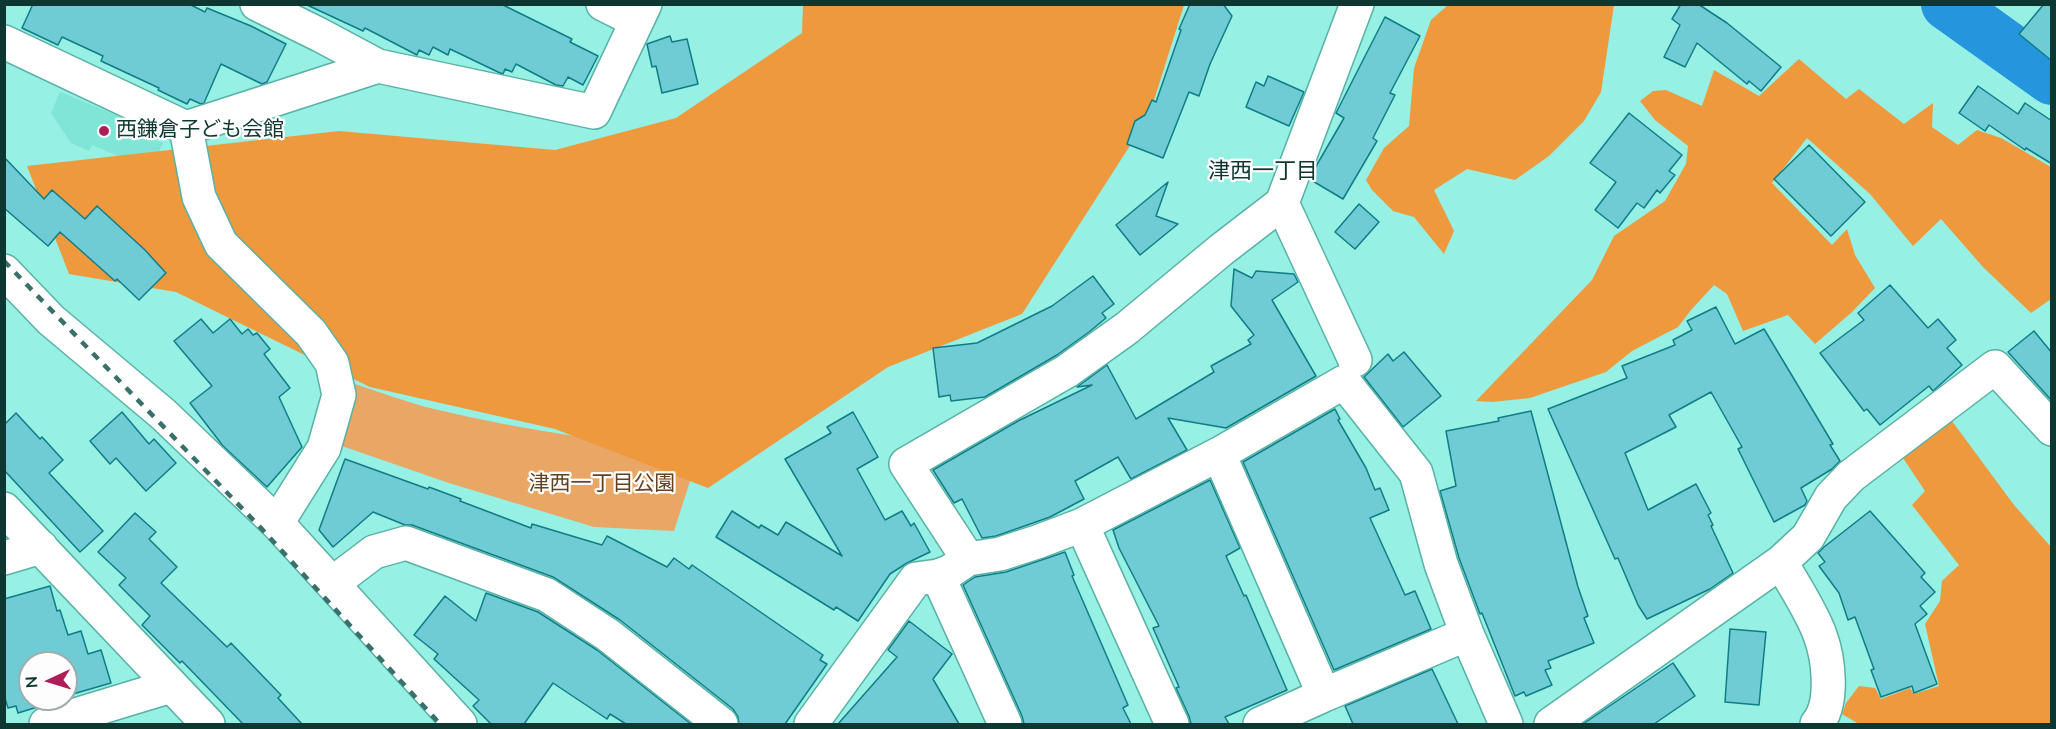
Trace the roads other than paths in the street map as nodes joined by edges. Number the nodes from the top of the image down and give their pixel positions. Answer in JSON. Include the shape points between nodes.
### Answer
{"nodes":[{"id":1,"x":257,"y":4,"type":"edge"},
{"id":2,"x":603,"y":4,"type":"edge"},
{"id":3,"x":1357,"y":4,"type":"edge"},
{"id":4,"x":641,"y":13,"type":"edge"},
{"id":5,"x":4,"y":42,"type":"edge"},
{"id":6,"x":378,"y":66,"type":"junction"},
{"id":7,"x":186,"y":128,"type":"junction"},
{"id":8,"x":1282,"y":203,"type":"junction"},
{"id":9,"x":4,"y":271,"type":"edge"},
{"id":10,"x":1355,"y":360,"type":"dead end"},
{"id":11,"x":2052,"y":429,"type":"edge"},
{"id":12,"x":1219,"y":454,"type":"junction"},
{"id":13,"x":4,"y":509,"type":"edge"},
{"id":14,"x":277,"y":523,"type":"junction"},
{"id":15,"x":1082,"y":525,"type":"junction"},
{"id":16,"x":41,"y":547,"type":"junction"},
{"id":17,"x":4,"y":558,"type":"edge"},
{"id":18,"x":968,"y":559,"type":"junction"},
{"id":19,"x":1781,"y":562,"type":"junction"},
{"id":20,"x":938,"y":576,"type":"junction"},
{"id":21,"x":333,"y":583,"type":"junction"},
{"id":22,"x":1467,"y":634,"type":"junction"},
{"id":23,"x":171,"y":686,"type":"junction"},
{"id":24,"x":1324,"y":695,"type":"junction"},
{"id":25,"x":46,"y":724,"type":"edge"},
{"id":26,"x":208,"y":724,"type":"edge"},
{"id":27,"x":460,"y":724,"type":"edge"},
{"id":28,"x":721,"y":724,"type":"edge"},
{"id":29,"x":811,"y":724,"type":"edge"},
{"id":30,"x":1005,"y":724,"type":"edge"},
{"id":31,"x":1172,"y":724,"type":"edge"},
{"id":32,"x":1260,"y":724,"type":"edge"},
{"id":33,"x":1506,"y":724,"type":"edge"},
{"id":34,"x":1551,"y":724,"type":"edge"},
{"id":35,"x":1817,"y":724,"type":"edge"}],
"edges":[{"from":1,"to":6,"type":"street"},
{"from":2,"to":4,"type":"street"},
{"from":3,"to":8,"type":"street"},
{"from":4,"to":6,"type":"street","via":[[594,112]]},
{"from":5,"to":7,"type":"street"},
{"from":6,"to":7,"type":"street"},
{"from":7,"to":14,"type":"street","via":[[199,197],[221,244],[311,333],[332,363],[339,394],[324,448]]},
{"from":8,"to":10,"type":"street"},
{"from":8,"to":18,"type":"street","via":[[1127,328],[1066,371],[906,464]]},
{"from":9,"to":14,"type":"street","via":[[51,320],[163,414]]},
{"from":11,"to":19,"type":"street","via":[[1995,367],[1851,476],[1831,497],[1808,537]]},
{"from":12,"to":15,"type":"street"},
{"from":12,"to":22,"type":"street","via":[[1344,382],[1416,473],[1441,564]]},
{"from":12,"to":24,"type":"street"},
{"from":13,"to":16,"type":"street"},
{"from":14,"to":21,"type":"street"},
{"from":15,"to":18,"type":"street","via":[[1000,554]]},
{"from":15,"to":31,"type":"street"},
{"from":16,"to":17,"type":"street"},
{"from":16,"to":23,"type":"street"},
{"from":18,"to":20,"type":"street"},
{"from":19,"to":34,"type":"street"},
{"from":19,"to":35,"type":"street","via":[[1820,636],[1828,673],[1828,698]]},
{"from":20,"to":29,"type":"street","via":[[916,579]]},
{"from":20,"to":30,"type":"street"},
{"from":21,"to":27,"type":"street"},
{"from":21,"to":28,"type":"street","via":[[374,552],[406,543],[547,595],[608,635]]},
{"from":22,"to":24,"type":"street"},
{"from":22,"to":33,"type":"street"},
{"from":23,"to":25,"type":"street"},
{"from":23,"to":26,"type":"street"},
{"from":24,"to":32,"type":"street"}]}
